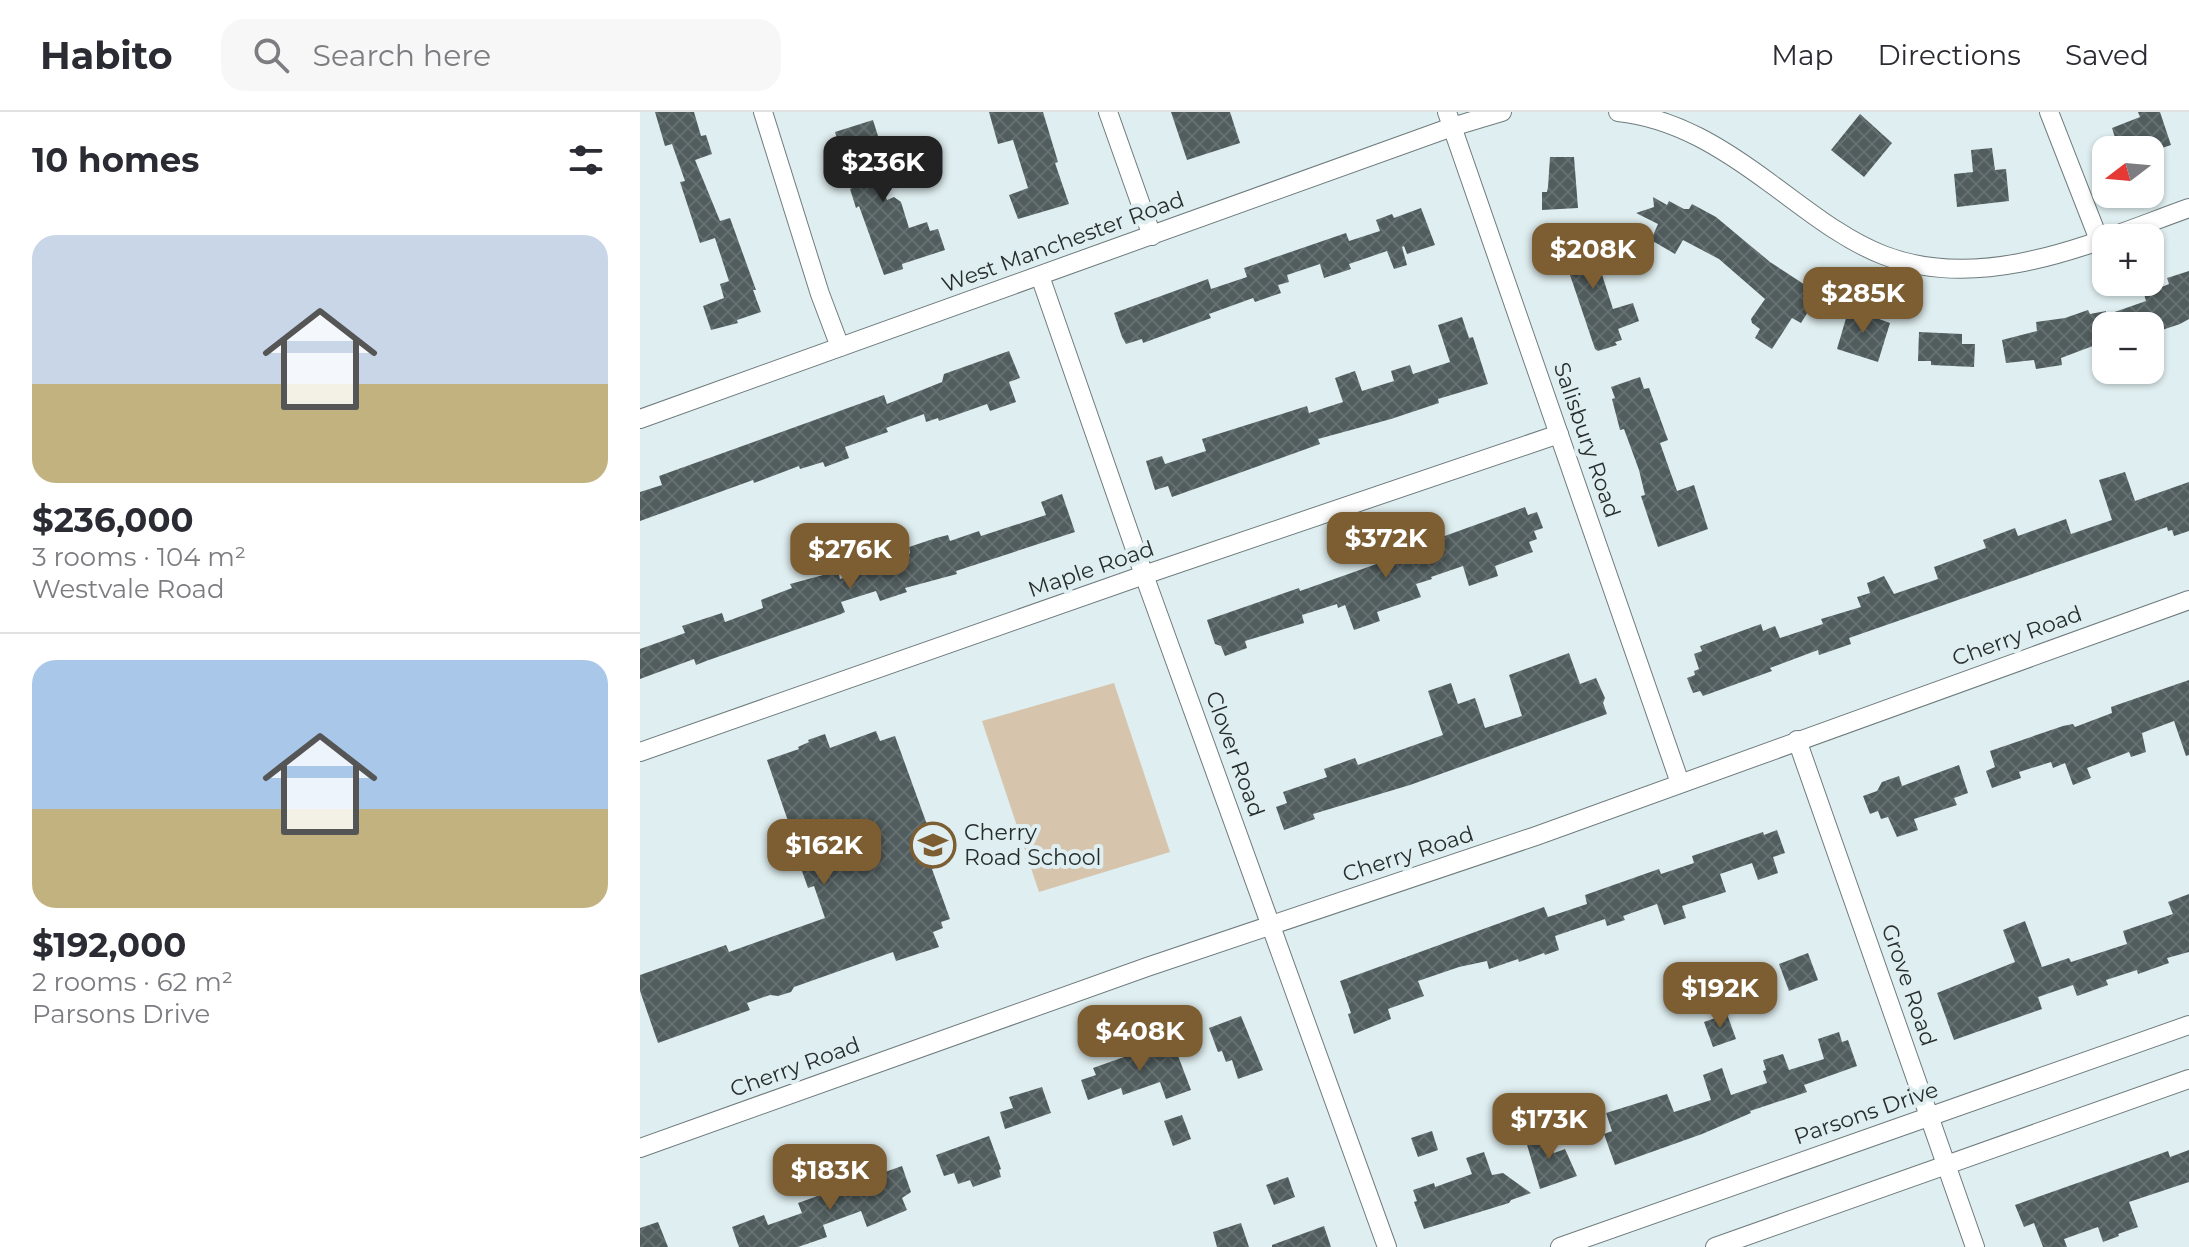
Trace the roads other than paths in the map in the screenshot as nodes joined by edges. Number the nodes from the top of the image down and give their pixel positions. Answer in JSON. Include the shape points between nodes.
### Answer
{"nodes":[{"id":1,"x":763,"y":112,"type":"edge"},
{"id":2,"x":1108,"y":112,"type":"edge"},
{"id":3,"x":1502,"y":112,"type":"edge"},
{"id":4,"x":1618,"y":112,"type":"edge"},
{"id":5,"x":2049,"y":112,"type":"edge"},
{"id":6,"x":1450,"y":119,"type":"edge"},
{"id":7,"x":2189,"y":208,"type":"edge"},
{"id":8,"x":2093,"y":224,"type":"edge"},
{"id":9,"x":2144,"y":224,"type":"edge"},
{"id":10,"x":1152,"y":236,"type":"junction"},
{"id":11,"x":2092,"y":242,"type":"edge"},
{"id":12,"x":1040,"y":276,"type":"junction"},
{"id":13,"x":840,"y":347,"type":"junction"},
{"id":14,"x":640,"y":419,"type":"edge"},
{"id":15,"x":1559,"y":434,"type":"junction"},
{"id":16,"x":1144,"y":575,"type":"junction"},
{"id":17,"x":2189,"y":600,"type":"edge"},
{"id":18,"x":1797,"y":740,"type":"junction"},
{"id":19,"x":640,"y":752,"type":"edge"},
{"id":20,"x":1680,"y":783,"type":"junction"},
{"id":21,"x":1271,"y":925,"type":"junction"},
{"id":22,"x":2189,"y":1025,"type":"edge"},
{"id":23,"x":2189,"y":1079,"type":"edge"},
{"id":24,"x":1930,"y":1116,"type":"junction"},
{"id":25,"x":640,"y":1148,"type":"edge"},
{"id":26,"x":1947,"y":1166,"type":"junction"},
{"id":27,"x":1387,"y":1247,"type":"edge"},
{"id":28,"x":1560,"y":1247,"type":"edge"},
{"id":29,"x":1715,"y":1247,"type":"edge"},
{"id":30,"x":1975,"y":1247,"type":"edge"}],
"edges":[{"from":1,"to":13,"type":"street"},
{"from":2,"to":10,"type":"street"},
{"from":3,"to":6,"type":"street","name":"West Manchester Road"},
{"from":4,"to":11,"type":"street","via":[[1669,123],[1721,147],[1834,229],[1882,255],[1929,268],[1968,270],[2031,260]]},
{"from":5,"to":8,"type":"street"},
{"from":6,"to":10,"type":"street","name":"West Manchester Road"},
{"from":6,"to":15,"type":"street","name":"Salisbury Road"},
{"from":7,"to":9,"type":"street"},
{"from":10,"to":12,"type":"street","name":"West Manchester Road"},
{"from":12,"to":13,"type":"street","name":"West Manchester Road"},
{"from":12,"to":16,"type":"street","name":"Clover Road"},
{"from":13,"to":14,"type":"street","name":"West Manchester Road"},
{"from":15,"to":16,"type":"street","name":"Maple Road"},
{"from":15,"to":20,"type":"street","name":"Salisbury Road"},
{"from":16,"to":19,"type":"street","name":"Maple Road"},
{"from":16,"to":21,"type":"street","name":"Clover Road"},
{"from":17,"to":18,"type":"street","name":"Cherry Road"},
{"from":18,"to":20,"type":"street","name":"Cherry Road"},
{"from":18,"to":24,"type":"street","name":"Grove Road"},
{"from":20,"to":21,"type":"street","name":"Cherry Road"},
{"from":21,"to":25,"type":"street","name":"Cherry Road"},
{"from":21,"to":27,"type":"street","name":"Clover Road"},
{"from":22,"to":24,"type":"street","name":"Parsons Drive"},
{"from":23,"to":26,"type":"street"},
{"from":24,"to":26,"type":"street","name":"Grove Road"},
{"from":24,"to":28,"type":"street","name":"Parsons Drive"},
{"from":26,"to":29,"type":"street"},
{"from":26,"to":30,"type":"street","name":"Grove Road"}]}
